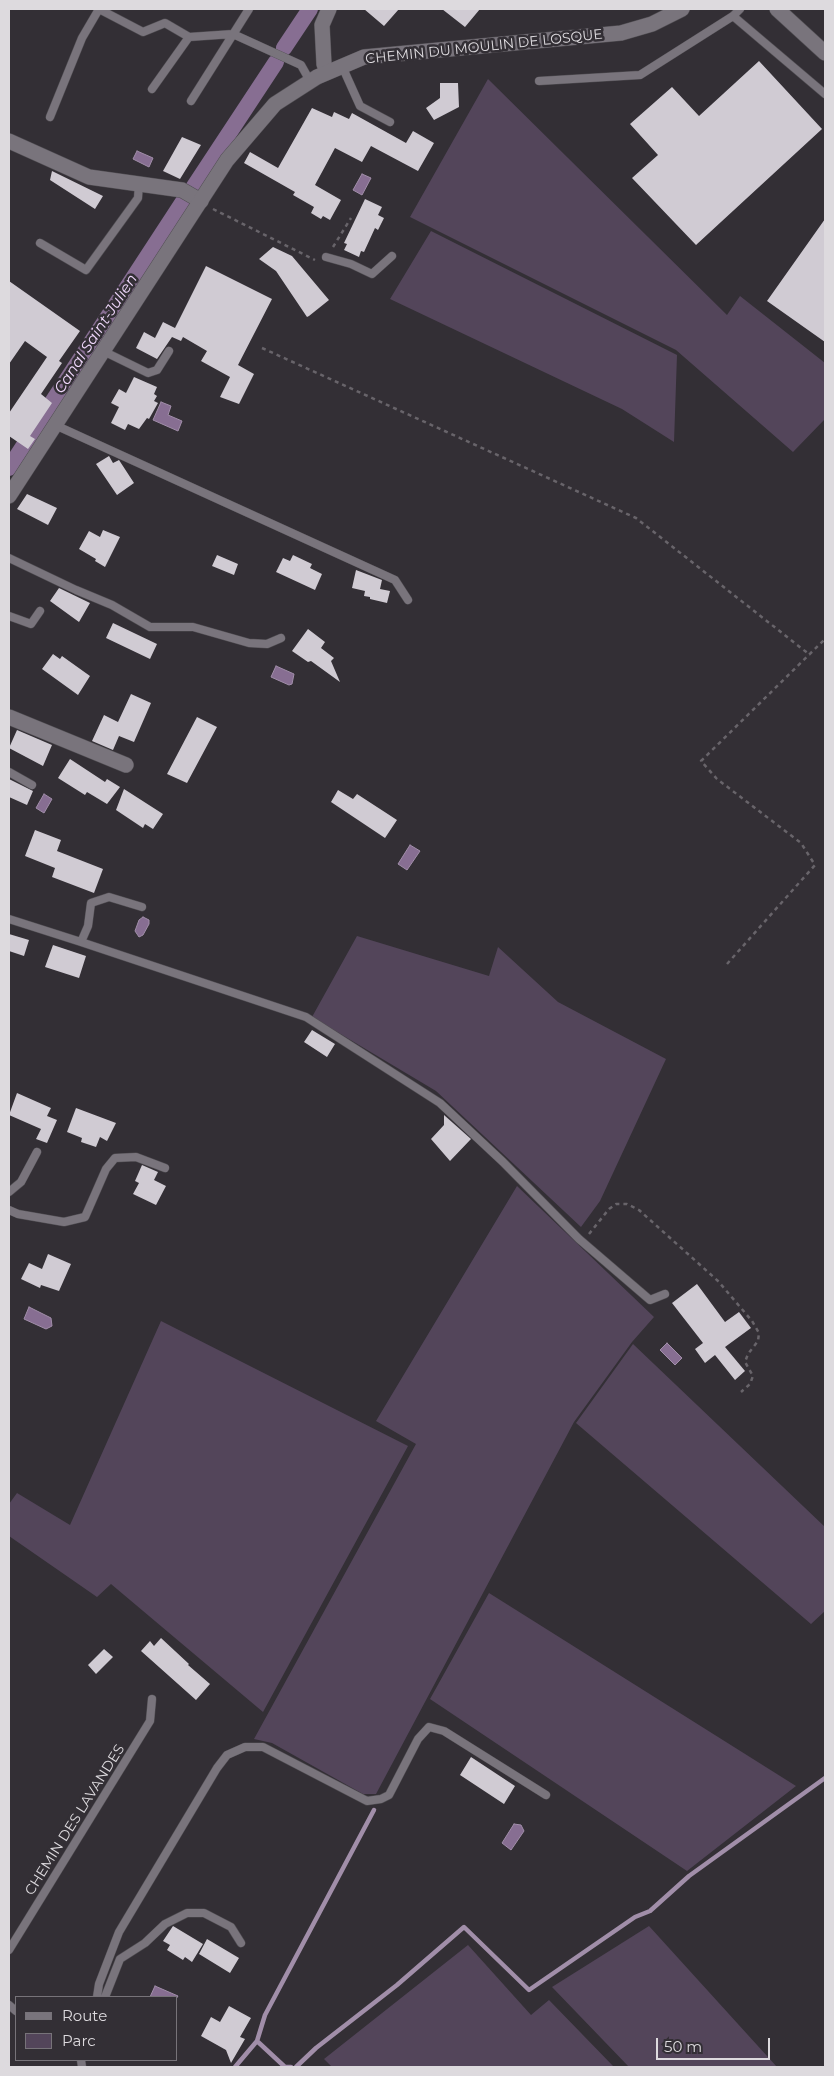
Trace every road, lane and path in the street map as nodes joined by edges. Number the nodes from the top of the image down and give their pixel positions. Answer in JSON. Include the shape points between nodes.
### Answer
{"nodes":[{"id":1,"x":99,"y":9,"type":"edge"},
{"id":2,"x":249,"y":9,"type":"edge"},
{"id":3,"x":329,"y":9,"type":"edge"},
{"id":4,"x":662,"y":9,"type":"edge"},
{"id":5,"x":682,"y":9,"type":"edge"},
{"id":6,"x":740,"y":9,"type":"edge"},
{"id":7,"x":778,"y":9,"type":"edge"},
{"id":8,"x":733,"y":16,"type":"junction"},
{"id":9,"x":638,"y":28,"type":"junction"},
{"id":10,"x":232,"y":34,"type":"junction"},
{"id":11,"x":189,"y":37,"type":"junction"},
{"id":12,"x":825,"y":53,"type":"edge"},
{"id":13,"x":342,"y":66,"type":"junction"},
{"id":14,"x":327,"y":72,"type":"junction"},
{"id":15,"x":310,"y":81,"type":"junction"},
{"id":16,"x":540,"y":81,"type":"dead end"},
{"id":17,"x":152,"y":89,"type":"dead end"},
{"id":18,"x":825,"y":94,"type":"edge"},
{"id":19,"x":191,"y":101,"type":"dead end"},
{"id":20,"x":50,"y":117,"type":"dead end"},
{"id":21,"x":390,"y":122,"type":"dead end"},
{"id":22,"x":9,"y":141,"type":"edge"},
{"id":23,"x":140,"y":183,"type":"junction"},
{"id":24,"x":199,"y":200,"type":"junction"},
{"id":25,"x":351,"y":218,"type":"dead end"},
{"id":26,"x":40,"y":243,"type":"dead end"},
{"id":27,"x":392,"y":256,"type":"dead end"},
{"id":28,"x":326,"y":257,"type":"junction"},
{"id":29,"x":262,"y":348,"type":"dead end"},
{"id":30,"x":103,"y":351,"type":"junction"},
{"id":31,"x":170,"y":351,"type":"dead end"},
{"id":32,"x":55,"y":425,"type":"junction"},
{"id":33,"x":9,"y":496,"type":"edge"},
{"id":34,"x":9,"y":558,"type":"edge"},
{"id":35,"x":408,"y":600,"type":"dead end"},
{"id":36,"x":40,"y":611,"type":"dead end"},
{"id":37,"x":9,"y":616,"type":"edge"},
{"id":38,"x":281,"y":638,"type":"dead end"},
{"id":39,"x":825,"y":640,"type":"edge"},
{"id":40,"x":810,"y":655,"type":"junction"},
{"id":41,"x":9,"y":717,"type":"edge"},
{"id":42,"x":126,"y":765,"type":"dead end"},
{"id":43,"x":9,"y":772,"type":"edge"},
{"id":44,"x":32,"y":786,"type":"dead end"},
{"id":45,"x":142,"y":907,"type":"dead end"},
{"id":46,"x":9,"y":918,"type":"edge"},
{"id":47,"x":81,"y":942,"type":"junction"},
{"id":48,"x":727,"y":964,"type":"dead end"},
{"id":49,"x":37,"y":1152,"type":"dead end"},
{"id":50,"x":164,"y":1168,"type":"dead end"},
{"id":51,"x":9,"y":1192,"type":"edge"},
{"id":52,"x":9,"y":1210,"type":"edge"},
{"id":53,"x":579,"y":1239,"type":"junction"},
{"id":54,"x":665,"y":1294,"type":"dead end"},
{"id":55,"x":741,"y":1392,"type":"dead end"},
{"id":56,"x":152,"y":1699,"type":"dead end"},
{"id":57,"x":546,"y":1795,"type":"dead end"},
{"id":58,"x":241,"y":1943,"type":"dead end"},
{"id":59,"x":9,"y":1950,"type":"edge"},
{"id":60,"x":97,"y":1996,"type":"edge"},
{"id":61,"x":105,"y":1996,"type":"edge"}],
"edges":[{"from":1,"to":11,"type":"lane","via":[[143,32],[165,23]]},
{"from":1,"to":20,"type":"lane","via":[[82,38]]},
{"from":2,"to":10,"type":"lane"},
{"from":3,"to":14,"type":"street","via":[[322,24]]},
{"from":4,"to":9,"type":"street","name":"CHEMIN DU MOULIN DE LOSQUE"},
{"from":5,"to":9,"type":"street","name":"CHEMIN DU MOULIN DE LOSQUE"},
{"from":6,"to":8,"type":"lane"},
{"from":7,"to":12,"type":"street"},
{"from":8,"to":16,"type":"lane","via":[[640,75]]},
{"from":8,"to":18,"type":"lane"},
{"from":9,"to":13,"type":"street","name":"CHEMIN DU MOULIN DE LOSQUE","via":[[621,33],[364,57]]},
{"from":10,"to":11,"type":"lane"},
{"from":10,"to":15,"type":"lane","via":[[301,65]]},
{"from":10,"to":19,"type":"lane"},
{"from":11,"to":17,"type":"lane"},
{"from":13,"to":14,"type":"street","name":"CHEMIN DU MOULIN DE LOSQUE"},
{"from":13,"to":21,"type":"lane","via":[[360,106]]},
{"from":14,"to":15,"type":"street","name":"CHEMIN DU MOULIN DE LOSQUE"},
{"from":15,"to":24,"type":"street","name":"CHEMIN DU MOULIN DE LOSQUE","via":[[275,104],[226,160]]},
{"from":22,"to":23,"type":"street","via":[[89,177]]},
{"from":23,"to":24,"type":"street","via":[[182,190]]},
{"from":23,"to":26,"type":"lane","via":[[138,198],[86,270]]},
{"from":24,"to":28,"type":"path","via":[[322,264]]},
{"from":24,"to":30,"type":"street","name":"CHEMIN DU MOULIN DE LOSQUE"},
{"from":25,"to":28,"type":"path"},
{"from":27,"to":28,"type":"lane","via":[[372,274]]},
{"from":29,"to":40,"type":"path","via":[[636,518]]},
{"from":30,"to":31,"type":"lane","via":[[148,373],[157,370]]},
{"from":30,"to":32,"type":"street","name":"CHEMIN DU MOULIN DE LOSQUE"},
{"from":32,"to":33,"type":"street","name":"CHEMIN DU MOULIN DE LOSQUE"},
{"from":32,"to":35,"type":"lane","via":[[395,580]]},
{"from":34,"to":38,"type":"lane","via":[[112,605],[150,627],[193,628],[249,643],[267,644]]},
{"from":36,"to":37,"type":"lane","via":[[31,624]]},
{"from":39,"to":40,"type":"path"},
{"from":40,"to":48,"type":"path","via":[[701,761],[717,779],[801,843],[815,865]]},
{"from":41,"to":42,"type":"street"},
{"from":43,"to":44,"type":"lane"},
{"from":45,"to":47,"type":"lane","via":[[109,897],[91,903],[88,926]]},
{"from":46,"to":47,"type":"lane"},
{"from":47,"to":53,"type":"lane","via":[[306,1017],[440,1103],[504,1162]]},
{"from":49,"to":51,"type":"lane","via":[[21,1182]]},
{"from":50,"to":52,"type":"lane","via":[[136,1157],[115,1158],[106,1170],[85,1217],[64,1222]]},
{"from":53,"to":54,"type":"lane","via":[[650,1300]]},
{"from":53,"to":55,"type":"path","via":[[594,1228],[609,1209],[616,1204],[627,1204],[639,1210],[718,1281],[759,1333],[746,1362],[753,1376]]},
{"from":56,"to":59,"type":"lane","name":"CHEMIN DES LAVANDES","via":[[150,1721]]},
{"from":57,"to":60,"type":"lane","via":[[444,1731],[430,1727],[418,1739],[389,1795],[381,1800],[367,1801],[263,1747],[245,1746],[236,1750],[227,1755],[217,1768],[119,1932]]},
{"from":58,"to":61,"type":"lane","via":[[231,1927],[204,1913],[187,1913],[165,1924],[145,1943],[120,1959]]}]}
